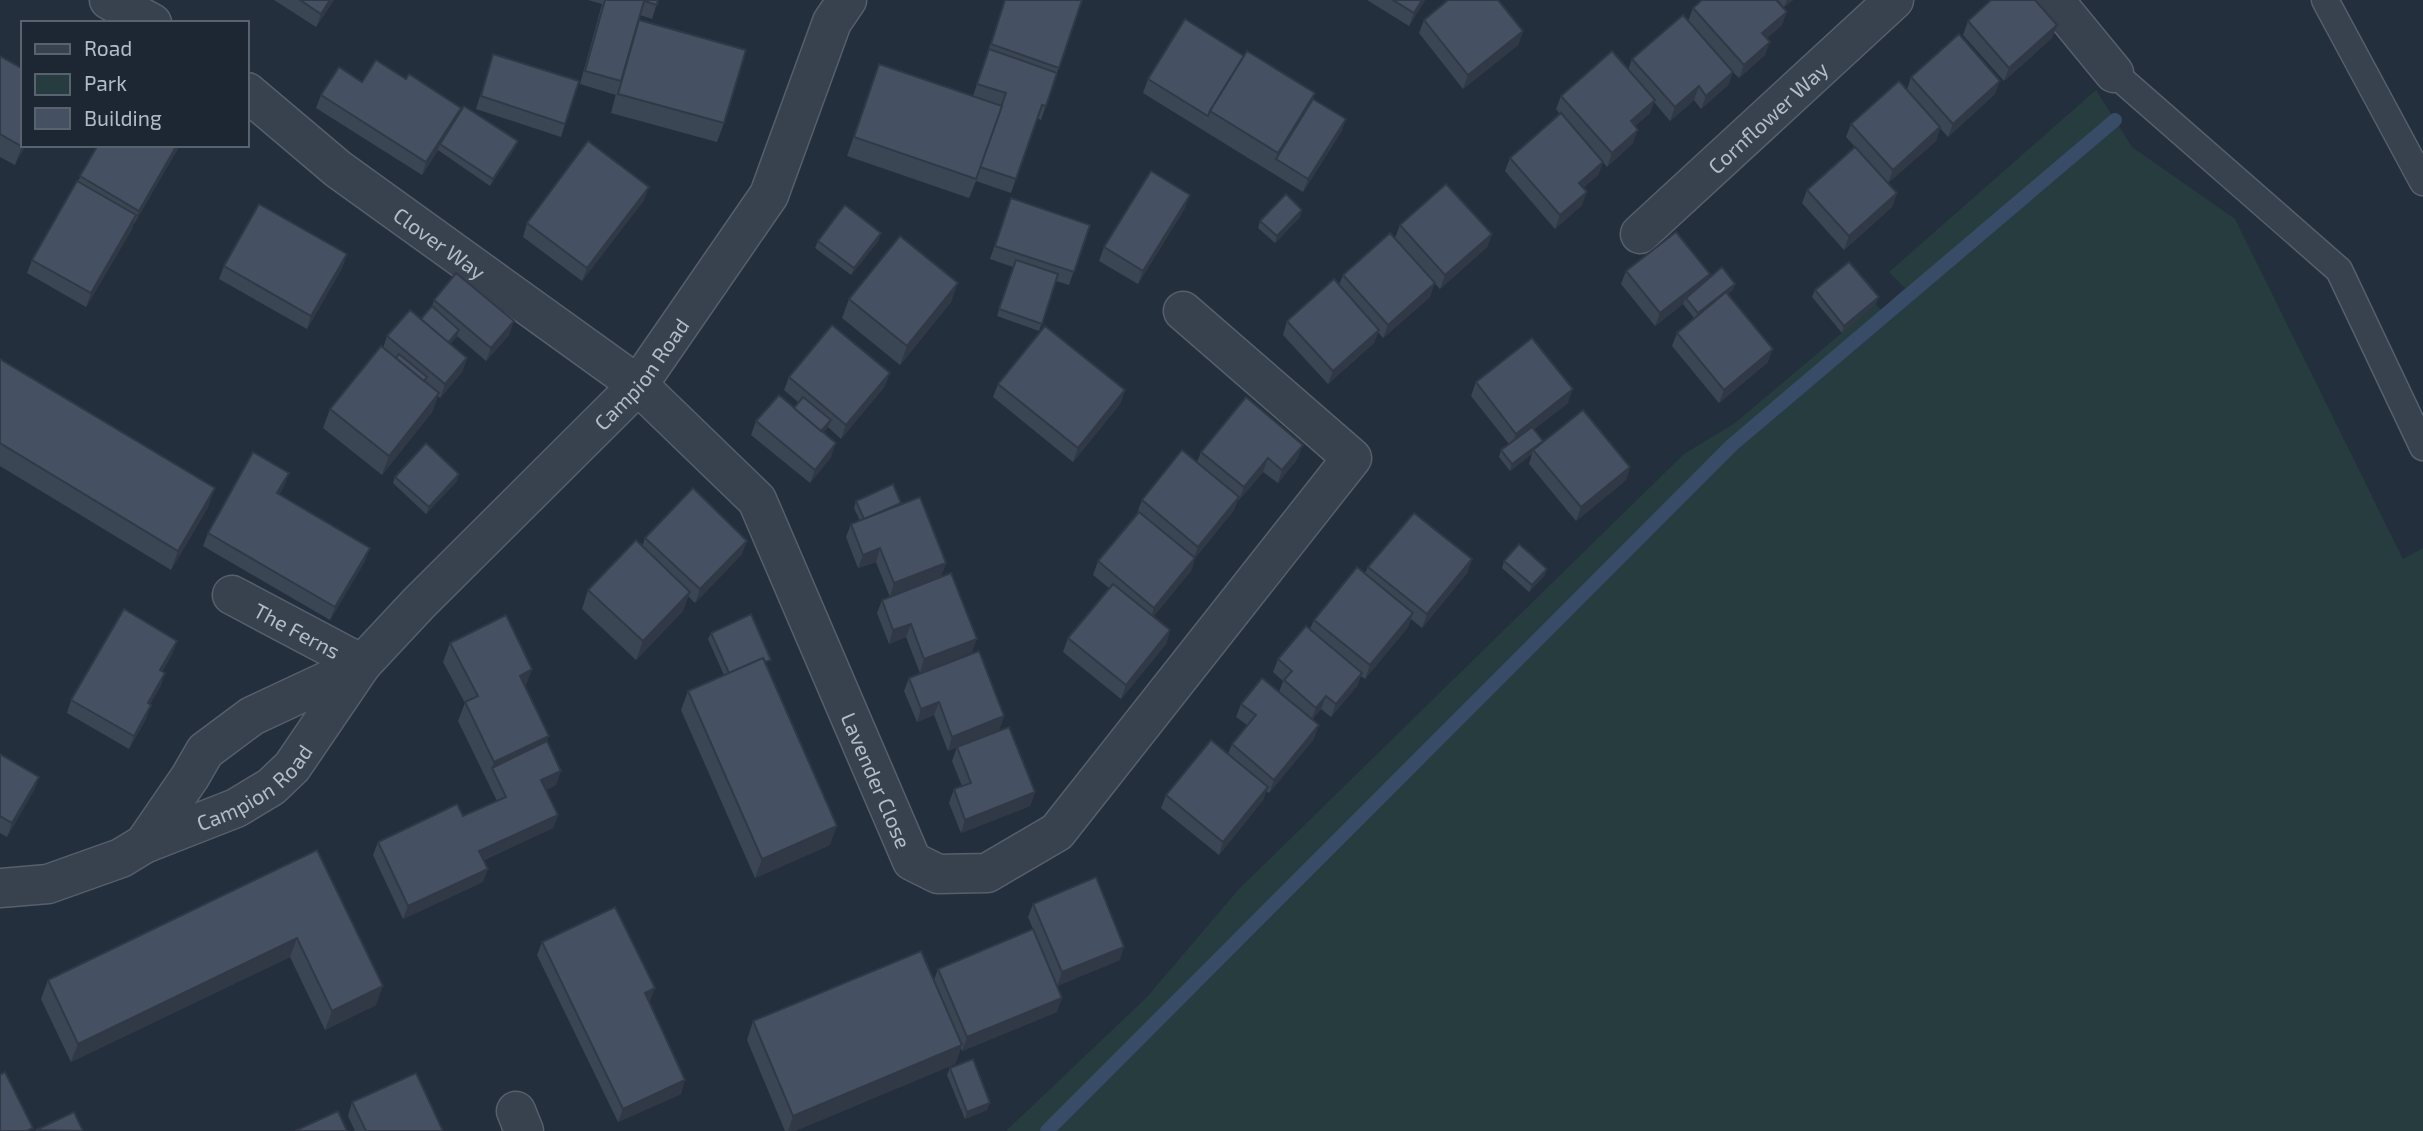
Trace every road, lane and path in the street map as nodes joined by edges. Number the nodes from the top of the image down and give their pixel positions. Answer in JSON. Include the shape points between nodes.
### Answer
{"nodes":[{"id":1,"x":109,"y":0,"type":"edge"},
{"id":2,"x":1894,"y":0,"type":"edge"},
{"id":3,"x":2054,"y":0,"type":"edge"},
{"id":4,"x":2325,"y":0,"type":"edge"},
{"id":5,"x":837,"y":7,"type":"edge"},
{"id":6,"x":148,"y":21,"type":"edge"},
{"id":7,"x":2114,"y":73,"type":"joint"},
{"id":8,"x":248,"y":93,"type":"edge"},
{"id":9,"x":2423,"y":181,"type":"edge"},
{"id":10,"x":1640,"y":234,"type":"dead end"},
{"id":11,"x":1183,"y":311,"type":"dead end"},
{"id":12,"x":638,"y":385,"type":"junction"},
{"id":13,"x":2423,"y":447,"type":"edge"},
{"id":14,"x":232,"y":595,"type":"dead end"},
{"id":15,"x":362,"y":664,"type":"junction"},
{"id":16,"x":144,"y":844,"type":"junction"},
{"id":17,"x":0,"y":888,"type":"edge"}],
"edges":[{"from":1,"to":6,"type":"street"},
{"from":2,"to":10,"type":"street","name":"Cornflower Way"},
{"from":3,"to":7,"type":"street"},
{"from":4,"to":9,"type":"lane"},
{"from":5,"to":12,"type":"street","name":"Campion Road","via":[[769,195]]},
{"from":7,"to":13,"type":"lane","via":[[2339,270]]},
{"from":8,"to":12,"type":"street","name":"Clover Way","via":[[338,169]]},
{"from":11,"to":12,"type":"street","name":"Lavender Close","via":[[1352,458],[1057,832],[987,873],[938,874],[912,861],[757,500]]},
{"from":12,"to":15,"type":"street","name":"Campion Road"},
{"from":14,"to":15,"type":"street","name":"The Ferns"},
{"from":15,"to":16,"type":"street","name":"Campion Road","via":[[252,716],[205,751]]},
{"from":15,"to":16,"type":"street","name":"Campion Road","via":[[292,767],[271,787],[236,808]]},
{"from":16,"to":17,"type":"street","name":"Campion Road","via":[[121,858],[48,884]]}]}
